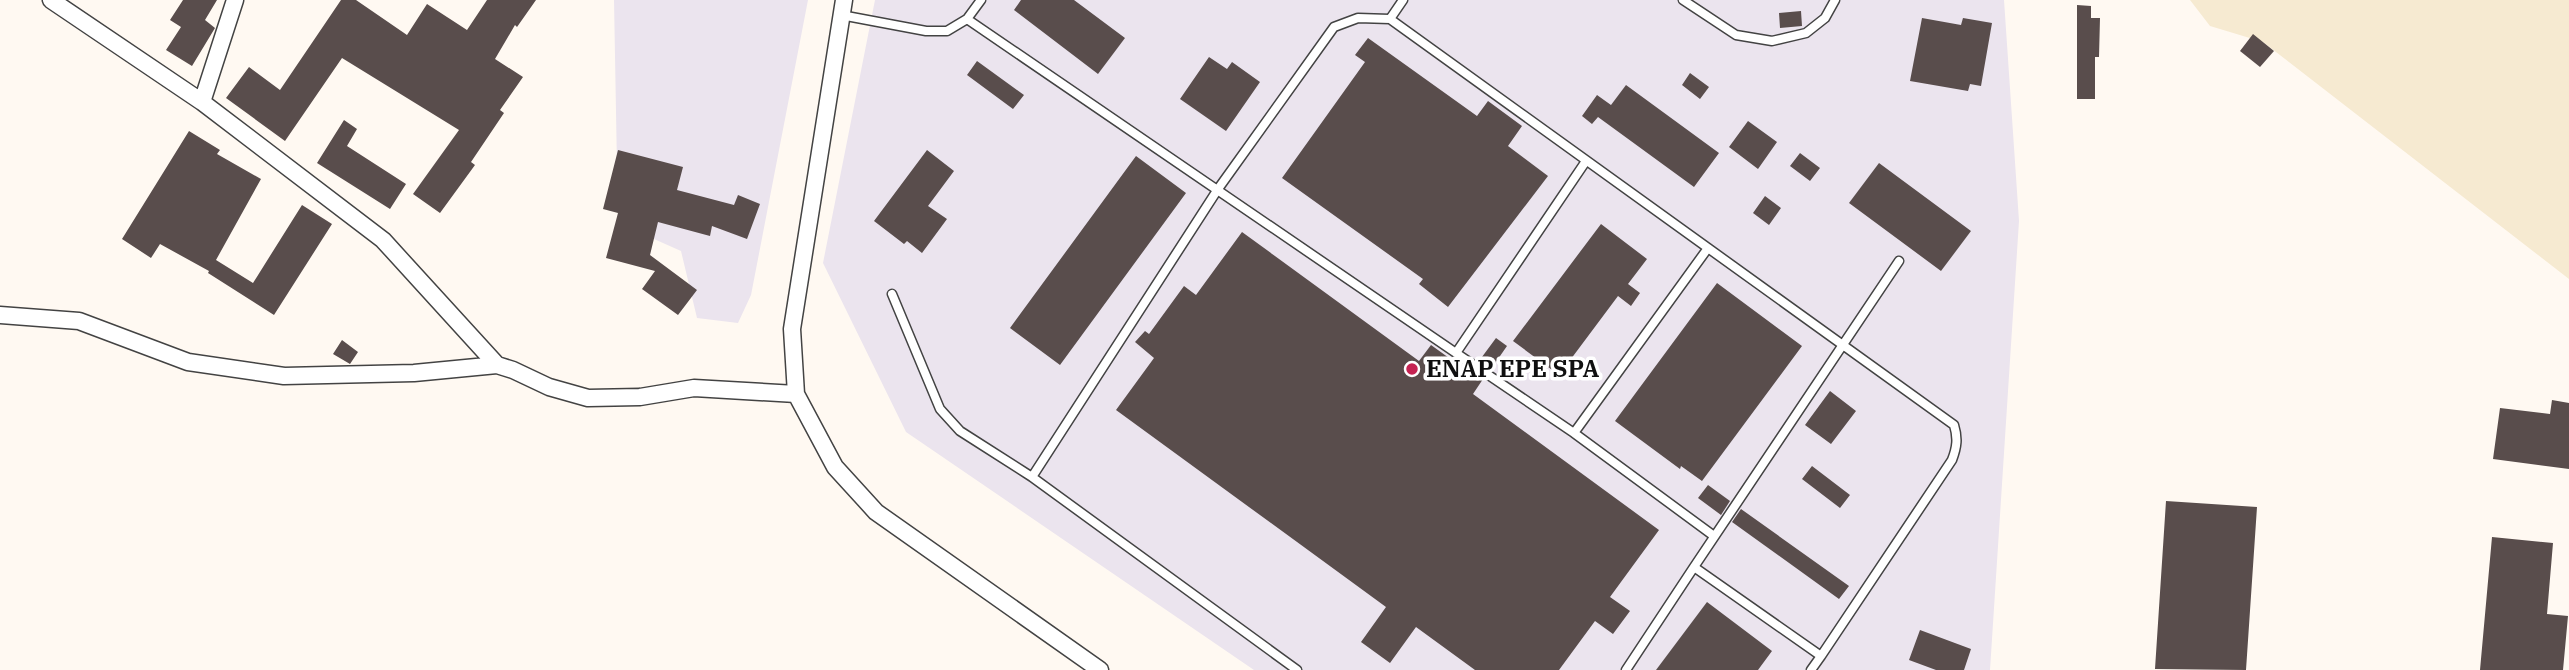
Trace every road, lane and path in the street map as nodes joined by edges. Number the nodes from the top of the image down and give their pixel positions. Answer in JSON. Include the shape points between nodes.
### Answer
{"nodes":[{"id":1,"x":51,"y":0,"type":"edge"},
{"id":2,"x":235,"y":0,"type":"edge"},
{"id":3,"x":981,"y":0,"type":"edge"},
{"id":4,"x":1404,"y":0,"type":"edge"},
{"id":5,"x":1683,"y":0,"type":"edge"},
{"id":6,"x":1835,"y":0,"type":"edge"},
{"id":7,"x":843,"y":8,"type":"edge"},
{"id":8,"x":967,"y":19,"type":"junction"},
{"id":9,"x":1390,"y":19,"type":"junction"},
{"id":10,"x":202,"y":102,"type":"junction"},
{"id":11,"x":1586,"y":161,"type":"junction"},
{"id":12,"x":1218,"y":189,"type":"junction"},
{"id":13,"x":1708,"y":248,"type":"junction"},
{"id":14,"x":1899,"y":261,"type":"dead end"},
{"id":15,"x":892,"y":294,"type":"dead end"},
{"id":16,"x":0,"y":315,"type":"edge"},
{"id":17,"x":1843,"y":344,"type":"junction"},
{"id":18,"x":1456,"y":354,"type":"junction"},
{"id":19,"x":497,"y":365,"type":"junction"},
{"id":20,"x":796,"y":394,"type":"junction"},
{"id":21,"x":1574,"y":433,"type":"junction"},
{"id":22,"x":1032,"y":477,"type":"junction"},
{"id":23,"x":1714,"y":536,"type":"junction"},
{"id":24,"x":1693,"y":566,"type":"junction"},
{"id":25,"x":1821,"y":656,"type":"junction"},
{"id":26,"x":1100,"y":670,"type":"edge"},
{"id":27,"x":1297,"y":670,"type":"edge"},
{"id":28,"x":1626,"y":670,"type":"edge"},
{"id":29,"x":1811,"y":670,"type":"edge"}],
"edges":[{"from":1,"to":10,"type":"street"},
{"from":2,"to":10,"type":"street"},
{"from":3,"to":8,"type":"lane"},
{"from":4,"to":9,"type":"lane"},
{"from":5,"to":6,"type":"lane","via":[[1736,34],[1772,41],[1806,33],[1825,18]]},
{"from":7,"to":8,"type":"lane","via":[[926,31],[947,31]]},
{"from":7,"to":20,"type":"street","via":[[792,329]]},
{"from":8,"to":12,"type":"lane"},
{"from":9,"to":11,"type":"lane"},
{"from":9,"to":12,"type":"lane","via":[[1358,18],[1334,27]]},
{"from":10,"to":19,"type":"street","via":[[383,240]]},
{"from":11,"to":13,"type":"lane"},
{"from":11,"to":18,"type":"lane"},
{"from":12,"to":18,"type":"lane"},
{"from":12,"to":22,"type":"lane"},
{"from":13,"to":17,"type":"lane"},
{"from":13,"to":21,"type":"lane"},
{"from":14,"to":17,"type":"lane"},
{"from":15,"to":22,"type":"lane","via":[[940,409],[960,431]]},
{"from":16,"to":19,"type":"street","via":[[79,321],[188,362],[284,376],[414,373]]},
{"from":17,"to":23,"type":"lane"},
{"from":17,"to":25,"type":"lane","via":[[1954,425],[1957,447]]},
{"from":18,"to":21,"type":"lane"},
{"from":19,"to":20,"type":"street","via":[[588,398],[640,397],[694,388]]},
{"from":20,"to":26,"type":"street","via":[[835,467],[876,512]]},
{"from":21,"to":23,"type":"lane"},
{"from":22,"to":27,"type":"lane"},
{"from":23,"to":24,"type":"lane"},
{"from":24,"to":25,"type":"lane"},
{"from":24,"to":28,"type":"lane"},
{"from":25,"to":29,"type":"lane"}]}
